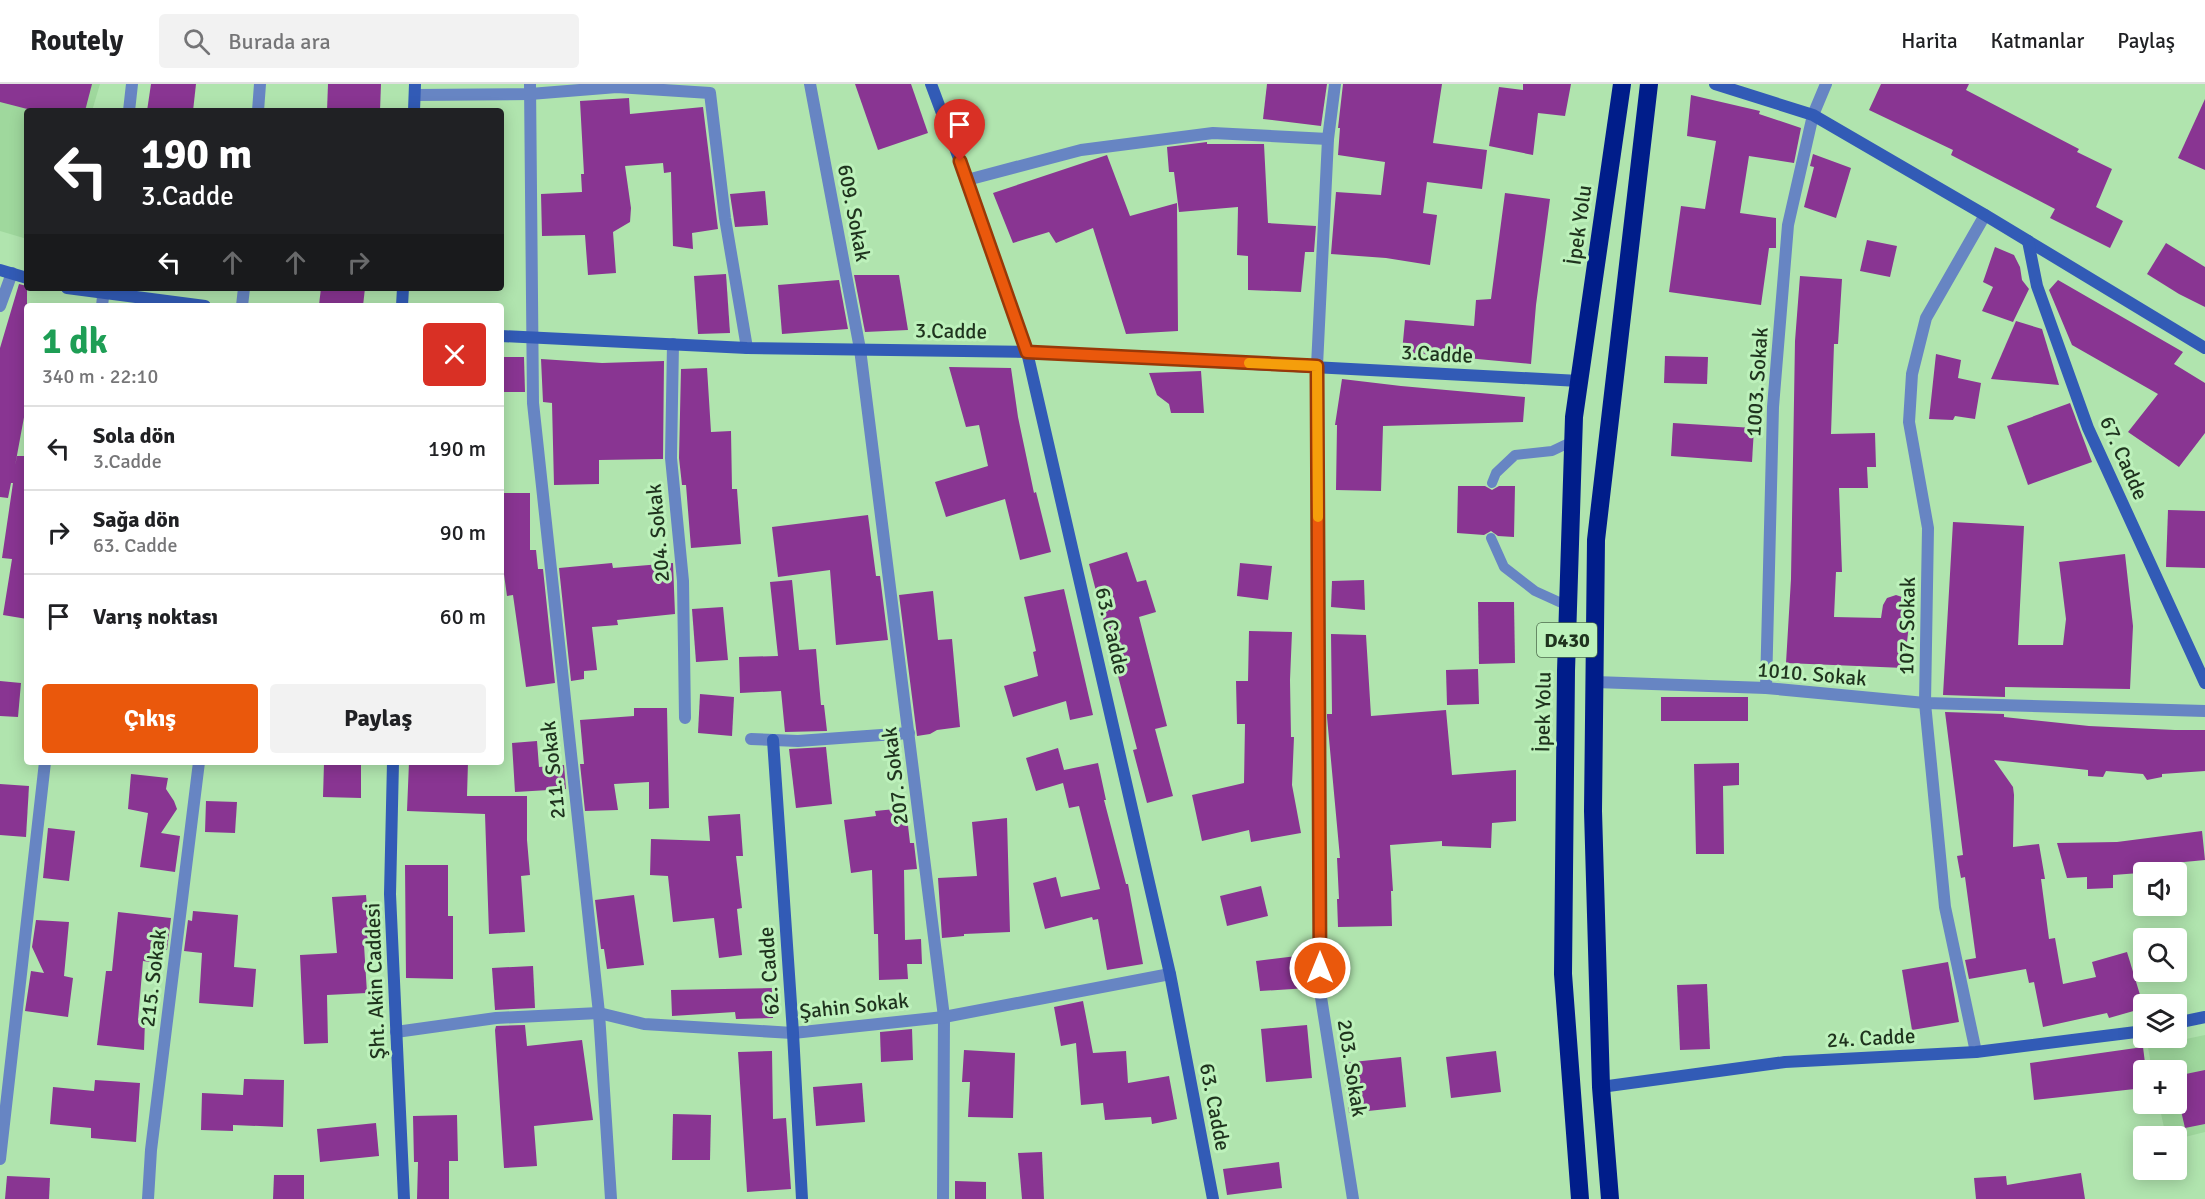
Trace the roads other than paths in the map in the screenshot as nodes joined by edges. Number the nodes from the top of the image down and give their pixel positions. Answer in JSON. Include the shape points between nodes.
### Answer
{"nodes":[{"id":1,"x":132,"y":84,"type":"edge"},
{"id":2,"x":260,"y":84,"type":"edge"},
{"id":3,"x":810,"y":84,"type":"edge"},
{"id":4,"x":931,"y":84,"type":"edge"},
{"id":5,"x":1335,"y":84,"type":"edge"},
{"id":6,"x":1622,"y":84,"type":"edge"},
{"id":7,"x":1649,"y":84,"type":"edge"},
{"id":8,"x":1715,"y":84,"type":"edge"},
{"id":9,"x":1826,"y":84,"type":"edge"},
{"id":10,"x":415,"y":89,"type":"edge"},
{"id":11,"x":530,"y":89,"type":"edge"},
{"id":12,"x":129,"y":108,"type":"edge"},
{"id":13,"x":258,"y":108,"type":"edge"},
{"id":14,"x":414,"y":108,"type":"edge"},
{"id":15,"x":1814,"y":115,"type":"junction"},
{"id":16,"x":1328,"y":139,"type":"junction"},
{"id":17,"x":968,"y":180,"type":"junction"},
{"id":18,"x":1985,"y":215,"type":"junction"},
{"id":19,"x":2028,"y":241,"type":"junction"},
{"id":20,"x":6,"y":272,"type":"edge"},
{"id":21,"x":24,"y":277,"type":"edge"},
{"id":22,"x":80,"y":291,"type":"edge"},
{"id":23,"x":103,"y":296,"type":"edge"},
{"id":24,"x":174,"y":303,"type":"edge"},
{"id":25,"x":0,"y":306,"type":"edge"},
{"id":26,"x":504,"y":336,"type":"edge"},
{"id":27,"x":533,"y":338,"type":"junction"},
{"id":28,"x":673,"y":344,"type":"junction"},
{"id":29,"x":747,"y":348,"type":"junction"},
{"id":30,"x":2205,"y":348,"type":"edge"},
{"id":31,"x":860,"y":350,"type":"junction"},
{"id":32,"x":1027,"y":352,"type":"junction"},
{"id":33,"x":1317,"y":366,"type":"junction"},
{"id":34,"x":1579,"y":381,"type":"junction"},
{"id":35,"x":1574,"y":441,"type":"junction"},
{"id":36,"x":1492,"y":483,"type":"dead end"},
{"id":37,"x":1491,"y":538,"type":"dead end"},
{"id":38,"x":1568,"y":606,"type":"junction"},
{"id":39,"x":1595,"y":682,"type":"junction"},
{"id":40,"x":2205,"y":683,"type":"edge"},
{"id":41,"x":1766,"y":688,"type":"junction"},
{"id":42,"x":1925,"y":703,"type":"junction"},
{"id":43,"x":2205,"y":711,"type":"edge"},
{"id":44,"x":685,"y":718,"type":"dead end"},
{"id":45,"x":909,"y":733,"type":"junction"},
{"id":46,"x":751,"y":739,"type":"dead end"},
{"id":47,"x":773,"y":740,"type":"junction"},
{"id":48,"x":45,"y":765,"type":"edge"},
{"id":49,"x":199,"y":765,"type":"edge"},
{"id":50,"x":393,"y":765,"type":"edge"},
{"id":51,"x":1170,"y":974,"type":"junction"},
{"id":52,"x":598,"y":1013,"type":"junction"},
{"id":53,"x":944,"y":1017,"type":"junction"},
{"id":54,"x":2205,"y":1017,"type":"edge"},
{"id":55,"x":2187,"y":1021,"type":"edge"},
{"id":56,"x":396,"y":1032,"type":"junction"},
{"id":57,"x":2133,"y":1032,"type":"edge"},
{"id":58,"x":793,"y":1033,"type":"junction"},
{"id":59,"x":1976,"y":1052,"type":"junction"},
{"id":60,"x":1601,"y":1087,"type":"junction"},
{"id":61,"x":0,"y":1159,"type":"edge"},
{"id":62,"x":148,"y":1199,"type":"edge"},
{"id":63,"x":404,"y":1199,"type":"edge"},
{"id":64,"x":611,"y":1199,"type":"edge"},
{"id":65,"x":802,"y":1199,"type":"edge"},
{"id":66,"x":943,"y":1199,"type":"edge"},
{"id":67,"x":1213,"y":1199,"type":"edge"},
{"id":68,"x":1353,"y":1199,"type":"edge"},
{"id":69,"x":1580,"y":1199,"type":"edge"},
{"id":70,"x":1610,"y":1199,"type":"edge"}],
"edges":[{"from":1,"to":12,"type":"street"},
{"from":2,"to":13,"type":"street"},
{"from":3,"to":31,"type":"street","name":"609. Sokak"},
{"from":4,"to":17,"type":"street","name":"63. Cadde"},
{"from":5,"to":16,"type":"street","name":"203. Sokak"},
{"from":6,"to":34,"type":"highway","name":"İpek Yolu","number":"D430"},
{"from":7,"to":39,"type":"highway","number":"D430","via":[[1596,540]]},
{"from":8,"to":15,"type":"street"},
{"from":9,"to":15,"type":"street","name":"1003. Sokak"},
{"from":10,"to":11,"type":"street"},
{"from":10,"to":14,"type":"street"},
{"from":11,"to":27,"type":"street","name":"211. Sokak"},
{"from":11,"to":29,"type":"street","via":[[616,87],[710,93],[725,218]]},
{"from":15,"to":18,"type":"street"},
{"from":15,"to":41,"type":"street","name":"1003. Sokak","via":[[1788,225],[1773,407]]},
{"from":16,"to":17,"type":"street","via":[[1213,133],[1081,150]]},
{"from":16,"to":33,"type":"street","name":"203. Sokak"},
{"from":17,"to":32,"type":"street","name":"63. Cadde"},
{"from":18,"to":19,"type":"street"},
{"from":18,"to":42,"type":"street","name":"107. Sokak","via":[[1926,318],[1912,374],[1909,422],[1928,528]]},
{"from":19,"to":30,"type":"street"},
{"from":19,"to":40,"type":"street","name":"67. Cadde","via":[[2037,286],[2088,428]]},
{"from":20,"to":21,"type":"street"},
{"from":20,"to":25,"type":"street"},
{"from":22,"to":23,"type":"street"},
{"from":23,"to":24,"type":"street"},
{"from":26,"to":27,"type":"street","name":"3.Cadde"},
{"from":27,"to":28,"type":"street","name":"3.Cadde"},
{"from":27,"to":52,"type":"street","name":"211. Sokak","via":[[533,403]]},
{"from":28,"to":29,"type":"street","name":"3.Cadde"},
{"from":28,"to":44,"type":"street","name":"204. Sokak","via":[[671,458],[683,580]]},
{"from":29,"to":31,"type":"street","name":"3.Cadde"},
{"from":31,"to":32,"type":"street","name":"3.Cadde"},
{"from":31,"to":45,"type":"street","name":"207. Sokak"},
{"from":32,"to":33,"type":"street","name":"3.Cadde"},
{"from":32,"to":51,"type":"street","name":"63. Cadde"},
{"from":33,"to":34,"type":"street","name":"3.Cadde"},
{"from":33,"to":68,"type":"street","name":"203. Sokak","via":[[1320,991]]},
{"from":34,"to":35,"type":"highway","name":"İpek Yolu","number":"D430"},
{"from":35,"to":36,"type":"lane","via":[[1552,450],[1515,455],[1496,473]]},
{"from":35,"to":38,"type":"highway","name":"İpek Yolu","number":"D430"},
{"from":37,"to":38,"type":"lane","via":[[1504,567],[1535,591]]},
{"from":38,"to":69,"type":"highway","name":"İpek Yolu","number":"D430","via":[[1563,974]]},
{"from":39,"to":41,"type":"street","name":"1010. Sokak"},
{"from":39,"to":60,"type":"highway","number":"D430","via":[[1593,811]]},
{"from":41,"to":42,"type":"street","name":"1010. Sokak"},
{"from":42,"to":43,"type":"street","name":"1010. Sokak"},
{"from":42,"to":59,"type":"street","name":"107. Sokak","via":[[1944,906]]},
{"from":45,"to":47,"type":"street"},
{"from":45,"to":53,"type":"street","name":"207. Sokak"},
{"from":46,"to":47,"type":"street"},
{"from":47,"to":58,"type":"street","name":"62. Cadde"},
{"from":48,"to":61,"type":"street"},
{"from":49,"to":62,"type":"street","name":"215. Sokak"},
{"from":50,"to":56,"type":"street","name":"Şht. Akin Caddesi","via":[[390,894]]},
{"from":51,"to":53,"type":"street","name":"Şahin Sokak"},
{"from":51,"to":67,"type":"street","name":"63. Cadde"},
{"from":52,"to":56,"type":"street","name":"Şahin Sokak","via":[[496,1018]]},
{"from":52,"to":58,"type":"street","name":"Şahin Sokak","via":[[644,1024]]},
{"from":52,"to":64,"type":"street","name":"211. Sokak"},
{"from":53,"to":58,"type":"street","name":"Şahin Sokak"},
{"from":53,"to":66,"type":"street","name":"207. Sokak"},
{"from":54,"to":55,"type":"street"},
{"from":56,"to":63,"type":"street","name":"Şht. Akin Caddesi"},
{"from":57,"to":59,"type":"street","name":"24. Cadde"},
{"from":58,"to":65,"type":"street","name":"62. Cadde"},
{"from":59,"to":60,"type":"street","name":"24. Cadde","via":[[1785,1062]]},
{"from":60,"to":70,"type":"highway","number":"D430"}]}
